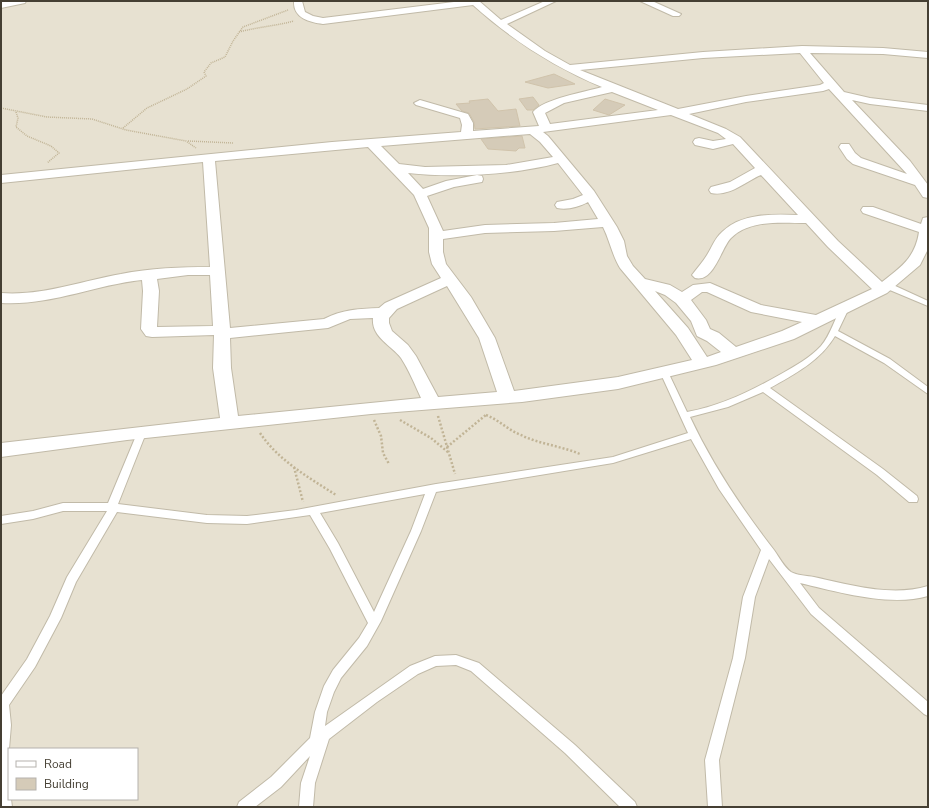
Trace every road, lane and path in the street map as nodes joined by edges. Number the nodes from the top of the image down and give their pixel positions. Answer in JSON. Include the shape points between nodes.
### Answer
{"nodes":[{"id":1,"x":22,"y":1,"type":"edge"},
{"id":2,"x":552,"y":1,"type":"edge"},
{"id":3,"x":644,"y":1,"type":"edge"},
{"id":4,"x":475,"y":2,"type":"edge"},
{"id":5,"x":298,"y":4,"type":"edge"},
{"id":6,"x":1,"y":5,"type":"edge"},
{"id":7,"x":676,"y":14,"type":"dead end"},
{"id":8,"x":309,"y":18,"type":"junction"},
{"id":9,"x":501,"y":23,"type":"junction"},
{"id":10,"x":238,"y":32,"type":"junction"},
{"id":11,"x":802,"y":49,"type":"junction"},
{"id":12,"x":928,"y":55,"type":"edge"},
{"id":13,"x":569,"y":68,"type":"junction"},
{"id":14,"x":830,"y":83,"type":"junction"},
{"id":15,"x":613,"y":88,"type":"junction"},
{"id":16,"x":843,"y":95,"type":"junction"},
{"id":17,"x":420,"y":103,"type":"dead end"},
{"id":18,"x":1,"y":108,"type":"edge"},
{"id":19,"x":928,"y":108,"type":"edge"},
{"id":20,"x":16,"y":112,"type":"junction"},
{"id":21,"x":675,"y":112,"type":"junction"},
{"id":22,"x":123,"y":128,"type":"junction"},
{"id":23,"x":540,"y":129,"type":"junction"},
{"id":24,"x":466,"y":135,"type":"junction"},
{"id":25,"x":736,"y":140,"type":"junction"},
{"id":26,"x":699,"y":142,"type":"dead end"},
{"id":27,"x":371,"y":143,"type":"junction"},
{"id":28,"x":845,"y":147,"type":"dead end"},
{"id":29,"x":207,"y":159,"type":"junction"},
{"id":30,"x":560,"y":159,"type":"junction"},
{"id":31,"x":396,"y":167,"type":"junction"},
{"id":32,"x":764,"y":169,"type":"junction"},
{"id":33,"x":33,"y":175,"type":"junction"},
{"id":34,"x":483,"y":178,"type":"dead end"},
{"id":35,"x":1,"y":179,"type":"edge"},
{"id":36,"x":922,"y":183,"type":"edge"},
{"id":37,"x":716,"y":190,"type":"dead end"},
{"id":38,"x":420,"y":194,"type":"junction"},
{"id":39,"x":928,"y":194,"type":"edge"},
{"id":40,"x":590,"y":196,"type":"junction"},
{"id":41,"x":562,"y":205,"type":"dead end"},
{"id":42,"x":868,"y":210,"type":"dead end"},
{"id":43,"x":810,"y":220,"type":"junction"},
{"id":44,"x":607,"y":222,"type":"junction"},
{"id":45,"x":927,"y":225,"type":"edge"},
{"id":46,"x":436,"y":236,"type":"junction"},
{"id":47,"x":925,"y":247,"type":"edge"},
{"id":48,"x":216,"y":271,"type":"junction"},
{"id":49,"x":149,"y":275,"type":"junction"},
{"id":50,"x":700,"y":275,"type":"dead end"},
{"id":51,"x":451,"y":280,"type":"junction"},
{"id":52,"x":640,"y":283,"type":"junction"},
{"id":53,"x":885,"y":288,"type":"junction"},
{"id":54,"x":1,"y":298,"type":"edge"},
{"id":55,"x":683,"y":300,"type":"junction"},
{"id":56,"x":928,"y":304,"type":"edge"},
{"id":57,"x":845,"y":308,"type":"junction"},
{"id":58,"x":383,"y":313,"type":"junction"},
{"id":59,"x":820,"y":321,"type":"junction"},
{"id":60,"x":834,"y":331,"type":"junction"},
{"id":61,"x":221,"y":332,"type":"junction"},
{"id":62,"x":734,"y":354,"type":"junction"},
{"id":63,"x":703,"y":363,"type":"junction"},
{"id":64,"x":664,"y":372,"type":"junction"},
{"id":65,"x":764,"y":388,"type":"junction"},
{"id":66,"x":928,"y":391,"type":"edge"},
{"id":67,"x":506,"y":397,"type":"junction"},
{"id":68,"x":433,"y":402,"type":"junction"},
{"id":69,"x":370,"y":408,"type":"junction"},
{"id":70,"x":486,"y":415,"type":"junction"},
{"id":71,"x":684,"y":415,"type":"junction"},
{"id":72,"x":399,"y":419,"type":"dead end"},
{"id":73,"x":253,"y":421,"type":"junction"},
{"id":74,"x":230,"y":423,"type":"junction"},
{"id":75,"x":141,"y":433,"type":"junction"},
{"id":76,"x":694,"y":436,"type":"junction"},
{"id":77,"x":447,"y":447,"type":"junction"},
{"id":78,"x":1,"y":450,"type":"edge"},
{"id":79,"x":449,"y":453,"type":"junction"},
{"id":80,"x":600,"y":462,"type":"junction"},
{"id":81,"x":389,"y":464,"type":"dead end"},
{"id":82,"x":294,"y":467,"type":"junction"},
{"id":83,"x":458,"y":484,"type":"junction"},
{"id":84,"x":432,"y":489,"type":"junction"},
{"id":85,"x":913,"y":499,"type":"dead end"},
{"id":86,"x":350,"y":504,"type":"junction"},
{"id":87,"x":113,"y":507,"type":"junction"},
{"id":88,"x":310,"y":512,"type":"junction"},
{"id":89,"x":1,"y":520,"type":"edge"},
{"id":90,"x":767,"y":549,"type":"junction"},
{"id":91,"x":788,"y":576,"type":"junction"},
{"id":92,"x":928,"y":592,"type":"edge"},
{"id":93,"x":374,"y":623,"type":"junction"},
{"id":94,"x":928,"y":710,"type":"edge"},
{"id":95,"x":320,"y":738,"type":"junction"},
{"id":96,"x":5,"y":807,"type":"edge"},
{"id":97,"x":244,"y":807,"type":"edge"},
{"id":98,"x":306,"y":807,"type":"edge"},
{"id":99,"x":630,"y":807,"type":"edge"},
{"id":100,"x":715,"y":807,"type":"edge"}],
"edges":[{"from":1,"to":6,"type":"street"},
{"from":2,"to":9,"type":"street"},
{"from":3,"to":7,"type":"street"},
{"from":4,"to":8,"type":"street","via":[[330,21]]},
{"from":4,"to":9,"type":"street"},
{"from":5,"to":8,"type":"street","via":[[302,15]]},
{"from":5,"to":10,"type":"path","via":[[247,25]]},
{"from":8,"to":10,"type":"path"},
{"from":9,"to":13,"type":"street","via":[[527,44]]},
{"from":10,"to":22,"type":"path","via":[[225,57],[211,63],[204,72],[206,76],[187,89],[147,108]]},
{"from":11,"to":12,"type":"street"},
{"from":11,"to":13,"type":"street"},
{"from":11,"to":14,"type":"street"},
{"from":13,"to":15,"type":"street"},
{"from":14,"to":16,"type":"street"},
{"from":14,"to":21,"type":"street","via":[[823,88]]},
{"from":15,"to":21,"type":"street"},
{"from":15,"to":23,"type":"street","via":[[560,101],[545,108],[539,112],[542,122]]},
{"from":16,"to":19,"type":"street"},
{"from":16,"to":36,"type":"street"},
{"from":17,"to":24,"type":"street","via":[[464,116],[468,123]]},
{"from":18,"to":20,"type":"path"},
{"from":20,"to":22,"type":"path","via":[[48,117],[92,119]]},
{"from":20,"to":33,"type":"path","via":[[16,127],[60,153]]},
{"from":21,"to":23,"type":"street"},
{"from":21,"to":25,"type":"street","via":[[722,131]]},
{"from":22,"to":29,"type":"path","via":[[189,142]]},
{"from":23,"to":24,"type":"street"},
{"from":23,"to":30,"type":"street"},
{"from":24,"to":27,"type":"street"},
{"from":25,"to":26,"type":"street","via":[[713,145]]},
{"from":25,"to":32,"type":"street"},
{"from":27,"to":29,"type":"street"},
{"from":27,"to":31,"type":"street"},
{"from":28,"to":36,"type":"street","via":[[857,161]]},
{"from":29,"to":33,"type":"street"},
{"from":29,"to":48,"type":"street","via":[[213,203]]},
{"from":30,"to":31,"type":"street","via":[[509,169],[419,171]]},
{"from":30,"to":40,"type":"street"},
{"from":31,"to":38,"type":"street"},
{"from":32,"to":37,"type":"street","via":[[735,185]]},
{"from":32,"to":43,"type":"street"},
{"from":33,"to":35,"type":"street"},
{"from":34,"to":38,"type":"street","via":[[451,184]]},
{"from":36,"to":39,"type":"street"},
{"from":38,"to":46,"type":"street","via":[[436,228]]},
{"from":40,"to":41,"type":"street"},
{"from":40,"to":44,"type":"street"},
{"from":42,"to":45,"type":"street"},
{"from":43,"to":50,"type":"street","via":[[760,221],[738,228],[720,243]]},
{"from":43,"to":53,"type":"street","via":[[832,244]]},
{"from":44,"to":46,"type":"street","via":[[485,229]]},
{"from":44,"to":52,"type":"street","via":[[617,241],[620,256]]},
{"from":45,"to":47,"type":"street"},
{"from":46,"to":51,"type":"street","via":[[439,264]]},
{"from":47,"to":53,"type":"street","via":[[912,265]]},
{"from":48,"to":49,"type":"street"},
{"from":48,"to":61,"type":"street"},
{"from":49,"to":54,"type":"street","via":[[122,278],[48,296],[17,300]]},
{"from":49,"to":61,"type":"street","via":[[149,329],[152,332]]},
{"from":51,"to":58,"type":"street","via":[[391,306]]},
{"from":51,"to":67,"type":"street","via":[[487,338]]},
{"from":52,"to":55,"type":"street","via":[[664,288]]},
{"from":52,"to":63,"type":"street","via":[[682,332]]},
{"from":53,"to":56,"type":"lane"},
{"from":53,"to":57,"type":"street"},
{"from":55,"to":59,"type":"street","via":[[691,290],[710,288],[757,309]]},
{"from":55,"to":62,"type":"street","via":[[701,323],[703,332]]},
{"from":57,"to":59,"type":"street"},
{"from":57,"to":60,"type":"lane"},
{"from":58,"to":61,"type":"street","via":[[350,314],[328,322]]},
{"from":58,"to":68,"type":"street","via":[[381,325],[385,334],[402,349]]},
{"from":59,"to":62,"type":"street"},
{"from":60,"to":65,"type":"lane","via":[[827,344],[806,363]]},
{"from":60,"to":66,"type":"lane","via":[[858,347],[887,361]]},
{"from":61,"to":74,"type":"street","via":[[222,368]]},
{"from":62,"to":63,"type":"street"},
{"from":63,"to":64,"type":"street"},
{"from":64,"to":67,"type":"street","via":[[618,383]]},
{"from":64,"to":71,"type":"lane"},
{"from":65,"to":71,"type":"lane","via":[[715,409]]},
{"from":65,"to":85,"type":"lane"},
{"from":67,"to":68,"type":"street"},
{"from":67,"to":70,"type":"path"},
{"from":68,"to":69,"type":"street"},
{"from":68,"to":77,"type":"path"},
{"from":69,"to":73,"type":"street"},
{"from":69,"to":81,"type":"path","via":[[381,436],[383,453]]},
{"from":70,"to":77,"type":"path"},
{"from":70,"to":80,"type":"path","via":[[522,436],[565,448]]},
{"from":71,"to":76,"type":"lane"},
{"from":72,"to":79,"type":"path","via":[[431,438]]},
{"from":73,"to":74,"type":"street"},
{"from":73,"to":82,"type":"path","via":[[266,444],[276,455]]},
{"from":74,"to":75,"type":"street"},
{"from":75,"to":78,"type":"street"},
{"from":75,"to":87,"type":"lane"},
{"from":76,"to":80,"type":"lane"},
{"from":76,"to":90,"type":"lane","via":[[723,486]]},
{"from":77,"to":79,"type":"path"},
{"from":79,"to":83,"type":"path"},
{"from":80,"to":83,"type":"lane"},
{"from":82,"to":86,"type":"path"},
{"from":82,"to":88,"type":"path"},
{"from":83,"to":84,"type":"lane"},
{"from":84,"to":86,"type":"lane"},
{"from":84,"to":93,"type":"lane"},
{"from":86,"to":88,"type":"lane"},
{"from":87,"to":88,"type":"lane","via":[[206,520],[247,520]]},
{"from":87,"to":89,"type":"lane","via":[[63,507]]},
{"from":87,"to":96,"type":"lane","via":[[71,580],[55,618],[31,663],[3,704],[5,725],[2,775]]},
{"from":88,"to":93,"type":"lane","via":[[334,546]]},
{"from":90,"to":91,"type":"lane"},
{"from":90,"to":100,"type":"lane","via":[[750,597],[739,658],[712,760]]},
{"from":91,"to":92,"type":"lane","via":[[898,596]]},
{"from":91,"to":94,"type":"lane","via":[[815,611]]},
{"from":93,"to":95,"type":"lane","via":[[328,690],[321,712]]},
{"from":95,"to":97,"type":"lane","via":[[276,782]]},
{"from":95,"to":98,"type":"lane","via":[[308,783]]},
{"from":95,"to":99,"type":"lane","via":[[414,670],[435,661],[456,660],[475,667],[570,749]]}]}
